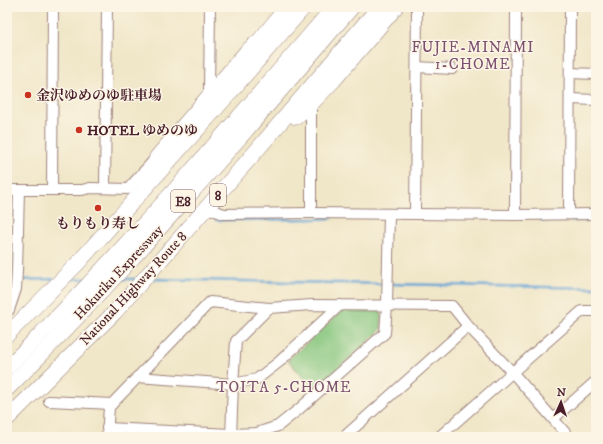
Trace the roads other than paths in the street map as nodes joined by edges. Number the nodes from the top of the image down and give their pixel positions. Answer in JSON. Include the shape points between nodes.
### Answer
{"nodes":[{"id":1,"x":53,"y":7,"type":"edge"},
{"id":2,"x":107,"y":7,"type":"edge"},
{"id":3,"x":210,"y":7,"type":"edge"},
{"id":4,"x":287,"y":7,"type":"edge"},
{"id":5,"x":304,"y":7,"type":"edge"},
{"id":6,"x":334,"y":7,"type":"edge"},
{"id":7,"x":352,"y":7,"type":"edge"},
{"id":8,"x":379,"y":7,"type":"edge"},
{"id":9,"x":396,"y":7,"type":"edge"},
{"id":10,"x":417,"y":7,"type":"edge"},
{"id":11,"x":516,"y":7,"type":"edge"},
{"id":12,"x":570,"y":7,"type":"edge"},
{"id":13,"x":259,"y":41,"type":"junction"},
{"id":14,"x":417,"y":67,"type":"junction"},
{"id":15,"x":452,"y":69,"type":"dead end"},
{"id":16,"x":570,"y":74,"type":"junction"},
{"id":17,"x":596,"y":74,"type":"edge"},
{"id":18,"x":212,"y":93,"type":"junction"},
{"id":19,"x":570,"y":99,"type":"junction"},
{"id":20,"x":596,"y":100,"type":"edge"},
{"id":21,"x":311,"y":104,"type":"junction"},
{"id":22,"x":214,"y":111,"type":"junction"},
{"id":23,"x":273,"y":132,"type":"junction"},
{"id":24,"x":157,"y":157,"type":"junction"},
{"id":25,"x":149,"y":184,"type":"junction"},
{"id":26,"x":105,"y":188,"type":"junction"},
{"id":27,"x":7,"y":190,"type":"edge"},
{"id":28,"x":19,"y":190,"type":"junction"},
{"id":29,"x":52,"y":190,"type":"junction"},
{"id":30,"x":207,"y":208,"type":"junction"},
{"id":31,"x":311,"y":213,"type":"junction"},
{"id":32,"x":389,"y":214,"type":"junction"},
{"id":33,"x":415,"y":214,"type":"junction"},
{"id":34,"x":569,"y":214,"type":"junction"},
{"id":35,"x":596,"y":214,"type":"edge"},
{"id":36,"x":515,"y":215,"type":"junction"},
{"id":37,"x":387,"y":301,"type":"junction"},
{"id":38,"x":340,"y":305,"type":"junction"},
{"id":39,"x":269,"y":308,"type":"junction"},
{"id":40,"x":8,"y":310,"type":"edge"},
{"id":41,"x":596,"y":311,"type":"edge"},
{"id":42,"x":24,"y":317,"type":"junction"},
{"id":43,"x":468,"y":326,"type":"junction"},
{"id":44,"x":7,"y":335,"type":"edge"},
{"id":45,"x":7,"y":368,"type":"edge"},
{"id":46,"x":512,"y":372,"type":"junction"},
{"id":47,"x":137,"y":377,"type":"junction"},
{"id":48,"x":596,"y":381,"type":"edge"},
{"id":49,"x":233,"y":384,"type":"junction"},
{"id":50,"x":7,"y":389,"type":"edge"},
{"id":51,"x":48,"y":401,"type":"dead end"},
{"id":52,"x":112,"y":404,"type":"junction"},
{"id":53,"x":7,"y":419,"type":"edge"},
{"id":54,"x":553,"y":419,"type":"junction"},
{"id":55,"x":107,"y":433,"type":"edge"},
{"id":56,"x":231,"y":436,"type":"edge"},
{"id":57,"x":344,"y":437,"type":"edge"},
{"id":58,"x":439,"y":437,"type":"edge"},
{"id":59,"x":569,"y":437,"type":"edge"}],
"edges":[{"from":1,"to":29,"type":"street"},
{"from":2,"to":26,"type":"street"},
{"from":3,"to":18,"type":"street","via":[[209,90]]},
{"from":4,"to":13,"type":"highway"},
{"from":5,"to":22,"type":"highway"},
{"from":6,"to":45,"type":"highway","name":"Hokuriku Expressway","number":"E8","via":[[128,242]]},
{"from":7,"to":50,"type":"highway","name":"Hokuriku Expressway","number":"E8","via":[[139,250]]},
{"from":8,"to":23,"type":"highway","name":"National Highway Route 8","number":"8"},
{"from":9,"to":21,"type":"highway"},
{"from":10,"to":14,"type":"street"},
{"from":11,"to":36,"type":"street"},
{"from":12,"to":16,"type":"street"},
{"from":13,"to":18,"type":"highway","via":[[247,51]]},
{"from":13,"to":22,"type":"highway"},
{"from":14,"to":15,"type":"street"},
{"from":14,"to":33,"type":"street"},
{"from":16,"to":17,"type":"street"},
{"from":16,"to":19,"type":"street"},
{"from":18,"to":24,"type":"highway"},
{"from":19,"to":20,"type":"street"},
{"from":19,"to":34,"type":"street"},
{"from":21,"to":23,"type":"highway"},
{"from":21,"to":31,"type":"street"},
{"from":22,"to":25,"type":"highway"},
{"from":23,"to":30,"type":"highway","name":"National Highway Route 8","number":"8"},
{"from":24,"to":25,"type":"highway"},
{"from":24,"to":26,"type":"street","via":[[128,188]]},
{"from":25,"to":42,"type":"highway","via":[[77,264]]},
{"from":26,"to":29,"type":"street"},
{"from":27,"to":28,"type":"street"},
{"from":28,"to":29,"type":"street"},
{"from":28,"to":40,"type":"street","via":[[18,271],[16,289]]},
{"from":30,"to":31,"type":"street","via":[[224,214]]},
{"from":30,"to":53,"type":"highway","name":"National Highway Route 8","number":"8","via":[[115,312]]},
{"from":31,"to":32,"type":"street"},
{"from":32,"to":33,"type":"street"},
{"from":32,"to":37,"type":"street"},
{"from":33,"to":36,"type":"street"},
{"from":34,"to":35,"type":"street"},
{"from":34,"to":36,"type":"street"},
{"from":37,"to":38,"type":"street"},
{"from":37,"to":43,"type":"street","via":[[452,306]]},
{"from":37,"to":56,"type":"street","via":[[385,333],[298,410],[278,426],[257,433]]},
{"from":38,"to":39,"type":"street"},
{"from":38,"to":49,"type":"street","via":[[257,379]]},
{"from":39,"to":47,"type":"street","via":[[210,302]]},
{"from":39,"to":49,"type":"street","via":[[236,341]]},
{"from":40,"to":42,"type":"street"},
{"from":41,"to":46,"type":"street","via":[[582,311]]},
{"from":42,"to":44,"type":"highway"},
{"from":43,"to":46,"type":"street"},
{"from":43,"to":57,"type":"street"},
{"from":46,"to":54,"type":"street"},
{"from":46,"to":58,"type":"street"},
{"from":47,"to":49,"type":"street"},
{"from":47,"to":52,"type":"street"},
{"from":48,"to":54,"type":"street"},
{"from":49,"to":56,"type":"street"},
{"from":51,"to":52,"type":"street"},
{"from":52,"to":55,"type":"street","via":[[108,407]]},
{"from":54,"to":59,"type":"street"},
{"from":55,"to":56,"type":"street"}]}
